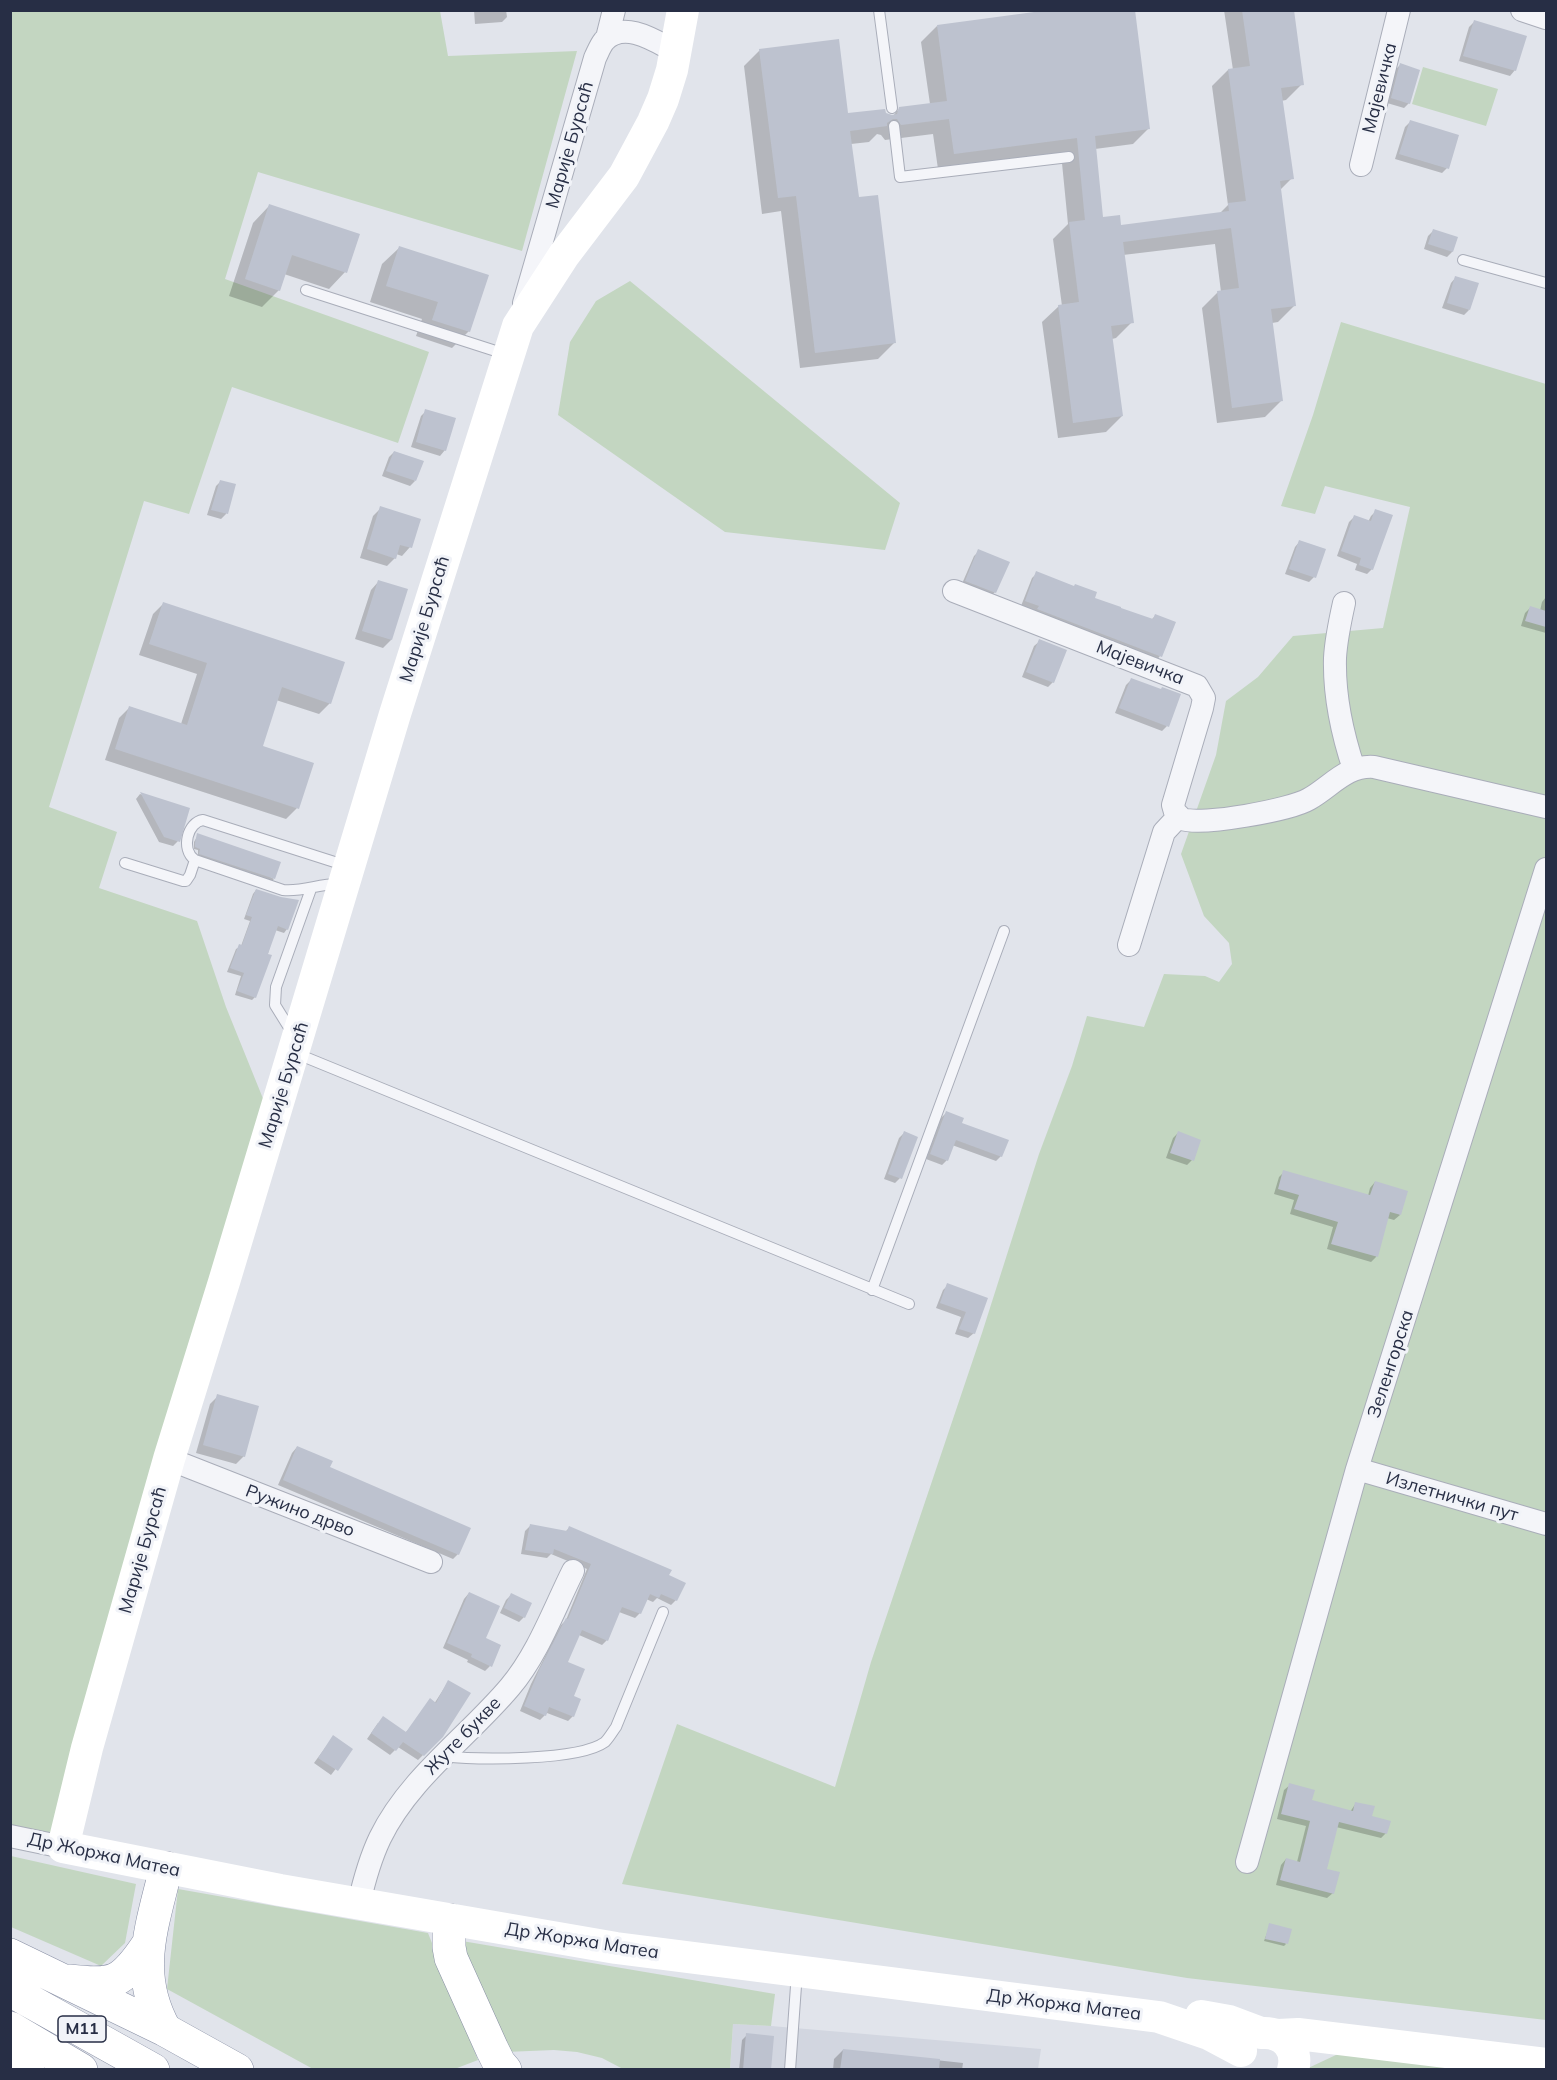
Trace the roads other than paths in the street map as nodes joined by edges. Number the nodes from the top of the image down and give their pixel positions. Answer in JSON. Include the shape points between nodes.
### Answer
{"nodes":[{"id":1,"x":614,"y":10,"type":"edge"},
{"id":2,"x":683,"y":10,"type":"edge"},
{"id":3,"x":879,"y":10,"type":"edge"},
{"id":4,"x":1399,"y":10,"type":"edge"},
{"id":5,"x":1522,"y":10,"type":"edge"},
{"id":6,"x":1546,"y":18,"type":"edge"},
{"id":7,"x":607,"y":38,"type":"junction"},
{"id":8,"x":676,"y":52,"type":"junction"},
{"id":9,"x":891,"y":108,"type":"dead end"},
{"id":10,"x":894,"y":126,"type":"dead end"},
{"id":11,"x":1069,"y":157,"type":"dead end"},
{"id":12,"x":1361,"y":165,"type":"dead end"},
{"id":13,"x":1463,"y":260,"type":"dead end"},
{"id":14,"x":1546,"y":283,"type":"edge"},
{"id":15,"x":306,"y":290,"type":"dead end"},
{"id":16,"x":518,"y":326,"type":"junction"},
{"id":17,"x":508,"y":356,"type":"junction"},
{"id":18,"x":954,"y":591,"type":"dead end"},
{"id":19,"x":1344,"y":603,"type":"dead end"},
{"id":20,"x":1354,"y":769,"type":"junction"},
{"id":21,"x":1546,"y":807,"type":"edge"},
{"id":22,"x":1178,"y":817,"type":"junction"},
{"id":23,"x":195,"y":860,"type":"junction"},
{"id":24,"x":125,"y":863,"type":"dead end"},
{"id":25,"x":1546,"y":869,"type":"edge"},
{"id":26,"x":347,"y":876,"type":"junction"},
{"id":27,"x":311,"y":889,"type":"junction"},
{"id":28,"x":1004,"y":931,"type":"dead end"},
{"id":29,"x":1129,"y":945,"type":"dead end"},
{"id":30,"x":296,"y":1047,"type":"junction"},
{"id":31,"x":872,"y":1290,"type":"junction"},
{"id":32,"x":909,"y":1304,"type":"dead end"},
{"id":33,"x":169,"y":1459,"type":"junction"},
{"id":34,"x":1358,"y":1470,"type":"junction"},
{"id":35,"x":1546,"y":1524,"type":"edge"},
{"id":36,"x":431,"y":1562,"type":"dead end"},
{"id":37,"x":573,"y":1571,"type":"dead end"},
{"id":38,"x":663,"y":1612,"type":"dead end"},
{"id":39,"x":444,"y":1756,"type":"junction"},
{"id":40,"x":10,"y":1836,"type":"edge"},
{"id":41,"x":63,"y":1847,"type":"junction"},
{"id":42,"x":1247,"y":1862,"type":"dead end"},
{"id":43,"x":166,"y":1868,"type":"junction"},
{"id":44,"x":359,"y":1903,"type":"junction"},
{"id":45,"x":449,"y":1920,"type":"junction"},
{"id":46,"x":147,"y":1946,"type":"junction"},
{"id":47,"x":10,"y":1955,"type":"edge"},
{"id":48,"x":797,"y":1972,"type":"junction"},
{"id":49,"x":60,"y":1980,"type":"junction"},
{"id":50,"x":10,"y":1990,"type":"edge"},
{"id":51,"x":10,"y":2028,"type":"edge"},
{"id":52,"x":165,"y":2030,"type":"junction"},
{"id":53,"x":1357,"y":2042,"type":"junction"},
{"id":54,"x":1256,"y":2047,"type":"edge"},
{"id":55,"x":10,"y":2058,"type":"edge"},
{"id":56,"x":1546,"y":2064,"type":"edge"},
{"id":57,"x":28,"y":2070,"type":"edge"},
{"id":58,"x":81,"y":2070,"type":"edge"},
{"id":59,"x":153,"y":2070,"type":"edge"},
{"id":60,"x":237,"y":2070,"type":"edge"},
{"id":61,"x":505,"y":2070,"type":"edge"},
{"id":62,"x":790,"y":2070,"type":"edge"},
{"id":63,"x":1294,"y":2070,"type":"edge"}],
"edges":[{"from":1,"to":7,"type":"street","name":"Марије Бурсаћ"},
{"from":2,"to":8,"type":"street","name":"Марије Бурсаћ"},
{"from":3,"to":9,"type":"lane"},
{"from":4,"to":12,"type":"street","name":"Мајевичка"},
{"from":5,"to":6,"type":"street"},
{"from":7,"to":8,"type":"street","via":[[635,33]]},
{"from":7,"to":16,"type":"street","name":"Марије Бурсаћ","via":[[595,58]]},
{"from":8,"to":16,"type":"street","name":"Марије Бурсаћ","via":[[663,99],[624,176],[564,255]]},
{"from":10,"to":11,"type":"lane","via":[[900,177]]},
{"from":13,"to":14,"type":"lane"},
{"from":15,"to":17,"type":"lane"},
{"from":16,"to":17,"type":"street","name":"Марије Бурсаћ"},
{"from":17,"to":26,"type":"street","name":"Марије Бурсаћ"},
{"from":18,"to":22,"type":"street","name":"Мајевичка","via":[[1197,686],[1204,698],[1173,805]]},
{"from":19,"to":20,"type":"street","via":[[1335,682]]},
{"from":20,"to":21,"type":"street","via":[[1374,767]]},
{"from":20,"to":22,"type":"street","via":[[1309,798],[1272,811],[1193,821]]},
{"from":22,"to":29,"type":"street","via":[[1164,832]]},
{"from":23,"to":24,"type":"lane","via":[[190,875],[183,881]]},
{"from":23,"to":26,"type":"lane","via":[[186,845],[193,826],[203,820]]},
{"from":23,"to":27,"type":"lane","via":[[284,890]]},
{"from":25,"to":34,"type":"street","name":"Зеленгорска"},
{"from":26,"to":27,"type":"lane"},
{"from":26,"to":30,"type":"street","name":"Марије Бурсаћ"},
{"from":27,"to":30,"type":"lane","via":[[276,987],[275,1005]]},
{"from":28,"to":31,"type":"lane"},
{"from":30,"to":31,"type":"lane"},
{"from":30,"to":33,"type":"street","name":"Марије Бурсаћ"},
{"from":31,"to":32,"type":"lane"},
{"from":33,"to":36,"type":"street","name":"Ружино дрво"},
{"from":33,"to":41,"type":"street","name":"Марије Бурсаћ"},
{"from":34,"to":35,"type":"street","name":"Излетнички пут"},
{"from":34,"to":42,"type":"street","name":"Зеленгорска"},
{"from":37,"to":39,"type":"street","name":"Жуте букве","via":[[519,1676]]},
{"from":38,"to":39,"type":"lane","via":[[616,1727],[606,1741],[571,1753],[482,1759]]},
{"from":39,"to":44,"type":"street","name":"Жуте букве","via":[[387,1825],[367,1868]]},
{"from":40,"to":41,"type":"street","name":"Др Жоржа Матеа"},
{"from":41,"to":43,"type":"street","name":"Др Жоржа Матеа"},
{"from":43,"to":44,"type":"street","name":"Др Жоржа Матеа"},
{"from":43,"to":46,"type":"highway"},
{"from":44,"to":45,"type":"street","name":"Др Жоржа Матеа"},
{"from":45,"to":48,"type":"street","name":"Др Жоржа Матеа","via":[[616,1948]]},
{"from":45,"to":61,"type":"highway","via":[[451,1958]]},
{"from":46,"to":49,"type":"highway","via":[[131,1969],[118,1978],[92,1983]]},
{"from":46,"to":52,"type":"highway","via":[[148,1988]]},
{"from":47,"to":49,"type":"highway"},
{"from":48,"to":54,"type":"street","name":"Др Жоржа Матеа","via":[[1159,2017],[1208,2017],[1229,2021]]},
{"from":48,"to":62,"type":"lane"},
{"from":49,"to":52,"type":"highway"},
{"from":50,"to":59,"type":"highway","number":"M11"},
{"from":51,"to":58,"type":"highway","number":"M11"},
{"from":52,"to":60,"type":"highway"},
{"from":53,"to":54,"type":"street","name":"Др Жоржа Матеа","via":[[1298,2034]]},
{"from":53,"to":56,"type":"street","name":"Др Жоржа Матеа"},
{"from":53,"to":63,"type":"street","name":"Др Жоржа Матеа"},
{"from":54,"to":63,"type":"street","via":[[1291,2046]]},
{"from":55,"to":57,"type":"highway"}]}
